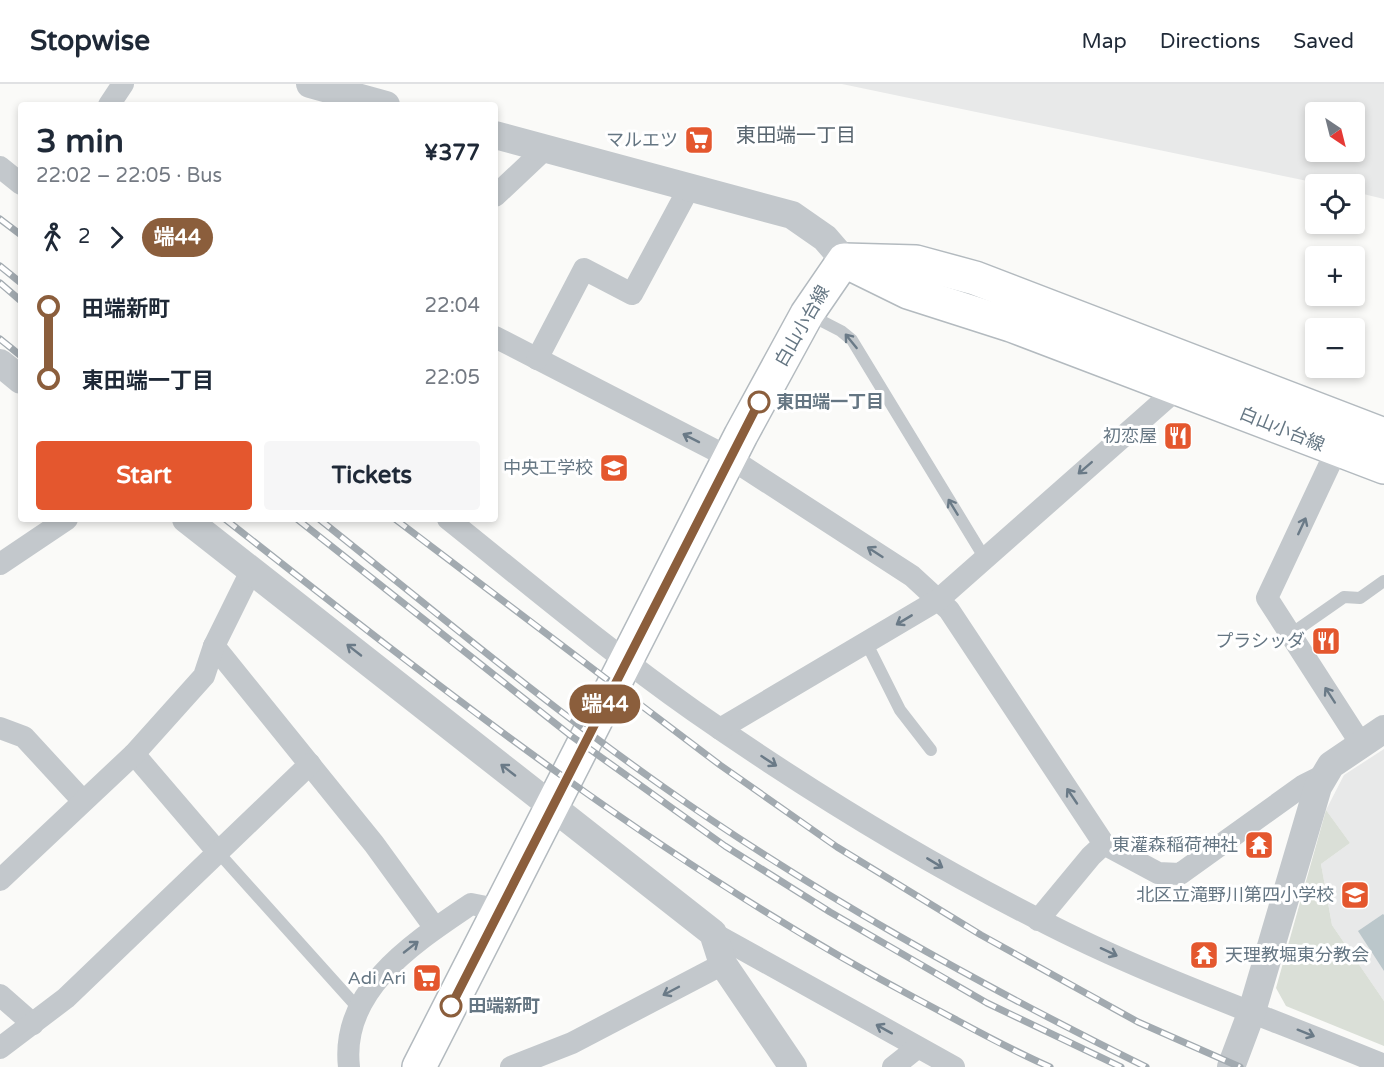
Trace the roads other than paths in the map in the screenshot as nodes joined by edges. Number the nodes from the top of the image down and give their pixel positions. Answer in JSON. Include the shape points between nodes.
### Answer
{"nodes":[{"id":1,"x":123,"y":84,"type":"edge"},
{"id":2,"x":310,"y":84,"type":"edge"},
{"id":3,"x":111,"y":102,"type":"edge"},
{"id":4,"x":375,"y":102,"type":"edge"},
{"id":5,"x":498,"y":136,"type":"edge"},
{"id":6,"x":545,"y":149,"type":"junction"},
{"id":7,"x":0,"y":167,"type":"edge"},
{"id":8,"x":18,"y":182,"type":"edge"},
{"id":9,"x":689,"y":188,"type":"junction"},
{"id":10,"x":498,"y":193,"type":"edge"},
{"id":11,"x":844,"y":260,"type":"junction"},
{"id":12,"x":807,"y":314,"type":"junction"},
{"id":13,"x":498,"y":339,"type":"edge"},
{"id":14,"x":537,"y":359,"type":"junction"},
{"id":15,"x":0,"y":363,"type":"edge"},
{"id":16,"x":18,"y":378,"type":"edge"},
{"id":17,"x":1177,"y":389,"type":"junction"},
{"id":18,"x":1384,"y":435,"type":"edge"},
{"id":19,"x":1336,"y":451,"type":"junction"},
{"id":20,"x":730,"y":458,"type":"junction"},
{"id":21,"x":1384,"y":467,"type":"edge"},
{"id":22,"x":62,"y":522,"type":"edge"},
{"id":23,"x":190,"y":522,"type":"edge"},
{"id":24,"x":452,"y":522,"type":"edge"},
{"id":25,"x":5,"y":553,"type":"edge"},
{"id":26,"x":984,"y":557,"type":"junction"},
{"id":27,"x":251,"y":571,"type":"junction"},
{"id":28,"x":1384,"y":580,"type":"edge"},
{"id":29,"x":938,"y":600,"type":"junction"},
{"id":30,"x":1291,"y":634,"type":"junction"},
{"id":31,"x":866,"y":642,"type":"junction"},
{"id":32,"x":214,"y":646,"type":"junction"},
{"id":33,"x":627,"y":661,"type":"junction"},
{"id":34,"x":0,"y":728,"type":"edge"},
{"id":35,"x":720,"y":729,"type":"junction"},
{"id":36,"x":1373,"y":736,"type":"edge"},
{"id":37,"x":931,"y":750,"type":"dead end"},
{"id":38,"x":134,"y":754,"type":"junction"},
{"id":39,"x":310,"y":764,"type":"junction"},
{"id":40,"x":1324,"y":775,"type":"junction"},
{"id":41,"x":83,"y":801,"type":"junction"},
{"id":42,"x":552,"y":808,"type":"junction"},
{"id":43,"x":1104,"y":844,"type":"junction"},
{"id":44,"x":217,"y":851,"type":"junction"},
{"id":45,"x":0,"y":880,"type":"edge"},
{"id":46,"x":501,"y":910,"type":"junction"},
{"id":47,"x":1038,"y":920,"type":"junction"},
{"id":48,"x":435,"y":928,"type":"junction"},
{"id":49,"x":713,"y":933,"type":"junction"},
{"id":50,"x":723,"y":964,"type":"junction"},
{"id":51,"x":0,"y":994,"type":"edge"},
{"id":52,"x":358,"y":1008,"type":"junction"},
{"id":53,"x":1252,"y":1011,"type":"junction"},
{"id":54,"x":33,"y":1024,"type":"junction"},
{"id":55,"x":0,"y":1048,"type":"edge"},
{"id":56,"x":917,"y":1048,"type":"junction"},
{"id":57,"x":786,"y":1064,"type":"edge"},
{"id":58,"x":1384,"y":1065,"type":"edge"},
{"id":59,"x":349,"y":1067,"type":"edge"},
{"id":60,"x":419,"y":1067,"type":"edge"},
{"id":61,"x":511,"y":1067,"type":"edge"},
{"id":62,"x":893,"y":1067,"type":"edge"},
{"id":63,"x":954,"y":1067,"type":"edge"},
{"id":64,"x":1231,"y":1067,"type":"edge"}],
"edges":[{"from":1,"to":3,"type":"street"},
{"from":2,"to":4,"type":"street"},
{"from":5,"to":6,"type":"street"},
{"from":6,"to":9,"type":"street"},
{"from":6,"to":10,"type":"street"},
{"from":7,"to":8,"type":"street"},
{"from":9,"to":11,"type":"street","via":[[792,215],[825,238]]},
{"from":9,"to":14,"type":"street","via":[[632,294],[584,269]]},
{"from":11,"to":12,"type":"main road","name":"白山小台線"},
{"from":11,"to":17,"type":"main road","name":"白山小台線","via":[[908,292],[1011,325]]},
{"from":11,"to":18,"type":"main road","name":"白山小台線","via":[[916,262],[975,278]]},
{"from":12,"to":20,"type":"main road","name":"白山小台線"},
{"from":26,"to":12,"type":"lane","one_way":true,"via":[[852,340],[841,330]]},
{"from":13,"to":14,"type":"street"},
{"from":20,"to":14,"type":"street","one_way":true},
{"from":15,"to":16,"type":"street"},
{"from":17,"to":19,"type":"main road","name":"白山小台線"},
{"from":17,"to":26,"type":"street","one_way":true},
{"from":19,"to":21,"type":"main road","name":"白山小台線"},
{"from":30,"to":19,"type":"street","one_way":true,"via":[[1268,598]]},
{"from":29,"to":20,"type":"street","one_way":true,"via":[[912,576]]},
{"from":20,"to":33,"type":"main road","name":"白山小台線"},
{"from":22,"to":25,"type":"street"},
{"from":23,"to":27,"type":"street"},
{"from":24,"to":33,"type":"street"},
{"from":26,"to":29,"type":"street"},
{"from":27,"to":32,"type":"street"},
{"from":42,"to":27,"type":"street","one_way":true},
{"from":28,"to":30,"type":"lane","via":[[1360,598],[1344,597]]},
{"from":29,"to":31,"type":"street","one_way":true},
{"from":43,"to":29,"type":"street","one_way":true,"via":[[949,610]]},
{"from":36,"to":30,"type":"street","one_way":true},
{"from":31,"to":35,"type":"street"},
{"from":31,"to":37,"type":"lane","via":[[900,710]]},
{"from":32,"to":38,"type":"street","via":[[204,676]]},
{"from":32,"to":39,"type":"street"},
{"from":33,"to":35,"type":"street"},
{"from":33,"to":42,"type":"main road","name":"白山小台線"},
{"from":34,"to":41,"type":"street","via":[[24,737]]},
{"from":35,"to":47,"type":"street","one_way":true,"via":[[851,813]]},
{"from":36,"to":40,"type":"street","via":[[1331,765]]},
{"from":38,"to":41,"type":"street"},
{"from":38,"to":44,"type":"street","via":[[187,809]]},
{"from":39,"to":44,"type":"street","via":[[282,785]]},
{"from":39,"to":48,"type":"street"},
{"from":40,"to":43,"type":"street","via":[[1304,785],[1179,874],[1158,873]]},
{"from":40,"to":53,"type":"street"},
{"from":41,"to":45,"type":"street"},
{"from":42,"to":46,"type":"main road","name":"白山小台線"},
{"from":42,"to":49,"type":"street"},
{"from":43,"to":47,"type":"street"},
{"from":44,"to":52,"type":"lane"},
{"from":44,"to":54,"type":"street","via":[[66,998]]},
{"from":46,"to":48,"type":"street","via":[[471,904]]},
{"from":46,"to":60,"type":"main road","name":"白山小台線"},
{"from":47,"to":53,"type":"street","one_way":true},
{"from":52,"to":48,"type":"street","one_way":true,"via":[[397,958]]},
{"from":49,"to":50,"type":"street"},
{"from":56,"to":49,"type":"street","one_way":true},
{"from":50,"to":57,"type":"street"},
{"from":50,"to":61,"type":"street","one_way":true,"via":[[572,1044]]},
{"from":51,"to":54,"type":"street"},
{"from":52,"to":59,"type":"street","via":[[349,1036]]},
{"from":53,"to":58,"type":"street","one_way":true},
{"from":53,"to":64,"type":"street"},
{"from":54,"to":55,"type":"street"},
{"from":56,"to":62,"type":"street"},
{"from":56,"to":63,"type":"street"}]}
